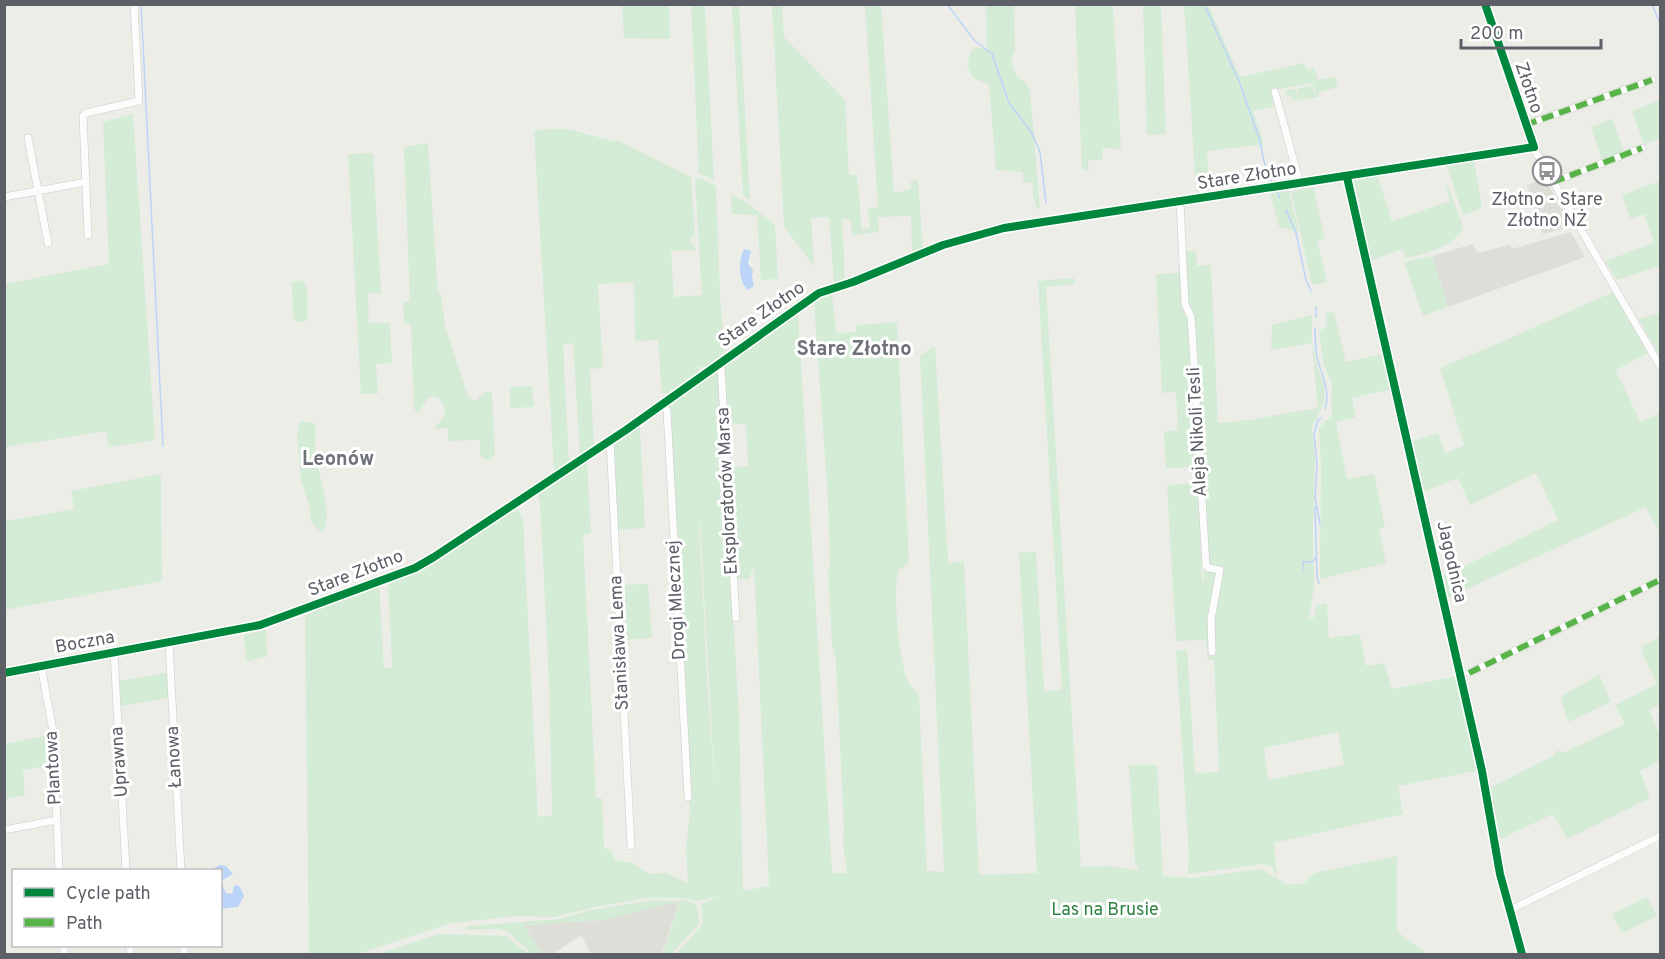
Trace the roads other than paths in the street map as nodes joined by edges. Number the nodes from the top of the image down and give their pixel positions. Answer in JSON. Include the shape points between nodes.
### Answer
{"nodes":[{"id":1,"x":134,"y":4,"type":"edge"},
{"id":2,"x":1485,"y":4,"type":"edge"},
{"id":3,"x":1652,"y":80,"type":"dead end"},
{"id":4,"x":1275,"y":92,"type":"dead end"},
{"id":5,"x":1525,"y":125,"type":"junction"},
{"id":6,"x":28,"y":138,"type":"dead end"},
{"id":7,"x":1534,"y":147,"type":"junction"},
{"id":8,"x":1642,"y":148,"type":"dead end"},
{"id":9,"x":1347,"y":177,"type":"junction"},
{"id":10,"x":86,"y":182,"type":"junction"},
{"id":11,"x":1553,"y":182,"type":"junction"},
{"id":12,"x":1300,"y":184,"type":"junction"},
{"id":13,"x":38,"y":191,"type":"junction"},
{"id":14,"x":4,"y":197,"type":"edge"},
{"id":15,"x":1180,"y":202,"type":"junction"},
{"id":16,"x":88,"y":235,"type":"dead end"},
{"id":17,"x":48,"y":243,"type":"dead end"},
{"id":18,"x":719,"y":364,"type":"junction"},
{"id":19,"x":1660,"y":366,"type":"edge"},
{"id":20,"x":664,"y":403,"type":"junction"},
{"id":21,"x":610,"y":441,"type":"junction"},
{"id":22,"x":1660,"y":580,"type":"edge"},
{"id":23,"x":736,"y":618,"type":"dead end"},
{"id":24,"x":171,"y":643,"type":"junction"},
{"id":25,"x":1212,"y":652,"type":"dead end"},
{"id":26,"x":114,"y":653,"type":"junction"},
{"id":27,"x":41,"y":666,"type":"junction"},
{"id":28,"x":4,"y":673,"type":"edge"},
{"id":29,"x":1469,"y":673,"type":"dead end"},
{"id":30,"x":688,"y":797,"type":"dead end"},
{"id":31,"x":57,"y":820,"type":"junction"},
{"id":32,"x":4,"y":830,"type":"edge"},
{"id":33,"x":1660,"y":836,"type":"edge"},
{"id":34,"x":631,"y":846,"type":"dead end"},
{"id":35,"x":59,"y":869,"type":"edge"},
{"id":36,"x":126,"y":869,"type":"edge"},
{"id":37,"x":181,"y":869,"type":"edge"},
{"id":38,"x":1510,"y":910,"type":"junction"},
{"id":39,"x":1522,"y":954,"type":"edge"}],
"edges":[{"from":1,"to":10,"type":"street","via":[[140,101],[83,114]]},
{"from":2,"to":5,"type":"street","name":"Złotno"},
{"from":3,"to":5,"type":"street"},
{"from":4,"to":12,"type":"street"},
{"from":5,"to":7,"type":"street","name":"Złotno"},
{"from":6,"to":13,"type":"street"},
{"from":7,"to":9,"type":"street","name":"Stare Złotno"},
{"from":7,"to":11,"type":"street","name":"Złotno"},
{"from":8,"to":11,"type":"street"},
{"from":9,"to":12,"type":"street","name":"Stare Złotno"},
{"from":9,"to":38,"type":"street","name":"Jagodnica"},
{"from":10,"to":13,"type":"street"},
{"from":10,"to":16,"type":"street"},
{"from":11,"to":19,"type":"street","name":"Złotno"},
{"from":12,"to":15,"type":"street","name":"Stare Złotno"},
{"from":13,"to":14,"type":"street"},
{"from":13,"to":17,"type":"street"},
{"from":15,"to":18,"type":"street","name":"Stare Złotno","via":[[1004,228],[943,245],[822,291]]},
{"from":15,"to":25,"type":"street","name":"Aleja Nikoli Tesli","via":[[1206,566],[1220,570],[1211,619]]},
{"from":18,"to":20,"type":"street","name":"Stare Złotno"},
{"from":18,"to":23,"type":"street","name":"Eksploratorów Marsa"},
{"from":20,"to":21,"type":"street","name":"Stare Złotno"},
{"from":20,"to":30,"type":"street","name":"Drogi Mlecznej"},
{"from":21,"to":24,"type":"street","name":"Stare Złotno","via":[[415,568],[260,625]]},
{"from":21,"to":34,"type":"street","name":"Stanisława Lema"},
{"from":22,"to":29,"type":"street"},
{"from":24,"to":26,"type":"street","name":"Boczna"},
{"from":24,"to":37,"type":"street","name":"Łanowa"},
{"from":26,"to":27,"type":"street","name":"Boczna"},
{"from":26,"to":36,"type":"street","name":"Uprawna"},
{"from":27,"to":28,"type":"street","name":"Boczna"},
{"from":27,"to":31,"type":"street","name":"Plantowa","via":[[53,731]]},
{"from":31,"to":32,"type":"street"},
{"from":31,"to":35,"type":"street","name":"Plantowa"},
{"from":33,"to":38,"type":"street"},
{"from":38,"to":39,"type":"street","name":"Jagodnica"}]}
